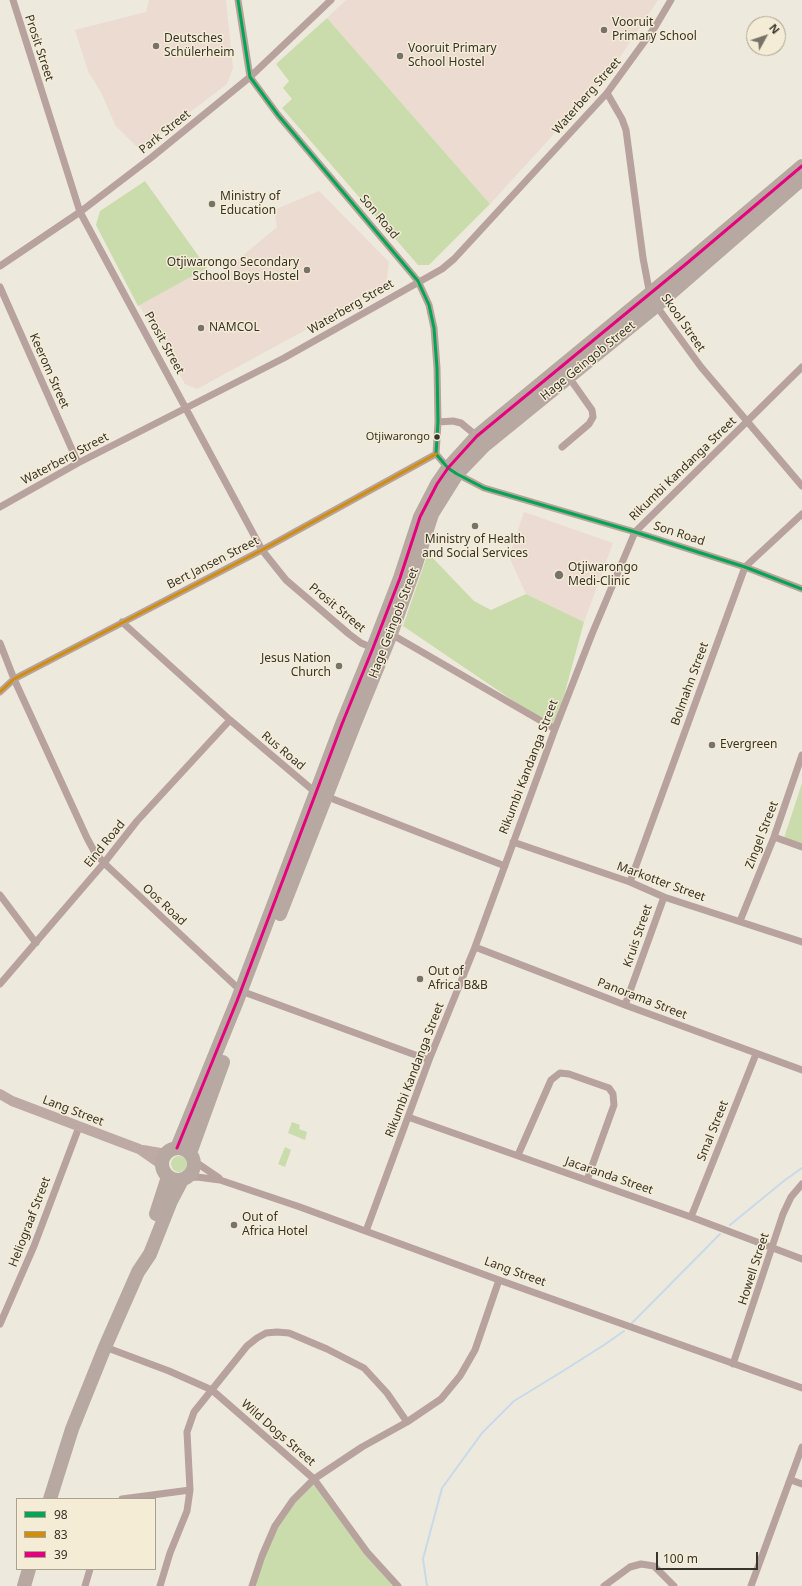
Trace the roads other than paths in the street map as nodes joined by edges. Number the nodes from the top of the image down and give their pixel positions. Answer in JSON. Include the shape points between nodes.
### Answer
{"nodes":[{"id":1,"x":13,"y":0,"type":"edge"},
{"id":2,"x":238,"y":0,"type":"edge"},
{"id":3,"x":331,"y":0,"type":"edge"},
{"id":4,"x":671,"y":0,"type":"edge"},
{"id":5,"x":250,"y":77,"type":"junction"},
{"id":6,"x":607,"y":93,"type":"junction"},
{"id":7,"x":802,"y":166,"type":"edge"},
{"id":8,"x":802,"y":179,"type":"edge"},
{"id":9,"x":80,"y":212,"type":"junction"},
{"id":10,"x":0,"y":266,"type":"edge"},
{"id":11,"x":690,"y":268,"type":"junction"},
{"id":12,"x":418,"y":281,"type":"junction"},
{"id":13,"x":0,"y":287,"type":"edge"},
{"id":14,"x":653,"y":300,"type":"junction"},
{"id":15,"x":802,"y":367,"type":"edge"},
{"id":16,"x":568,"y":376,"type":"junction"},
{"id":17,"x":186,"y":409,"type":"junction"},
{"id":18,"x":508,"y":418,"type":"junction"},
{"id":19,"x":438,"y":422,"type":"junction"},
{"id":20,"x":746,"y":422,"type":"junction"},
{"id":21,"x":481,"y":440,"type":"junction"},
{"id":22,"x":562,"y":447,"type":"dead end"},
{"id":23,"x":436,"y":454,"type":"junction"},
{"id":24,"x":78,"y":463,"type":"junction"},
{"id":25,"x":452,"y":471,"type":"junction"},
{"id":26,"x":802,"y":486,"type":"edge"},
{"id":27,"x":0,"y":507,"type":"edge"},
{"id":28,"x":802,"y":514,"type":"edge"},
{"id":29,"x":635,"y":532,"type":"junction"},
{"id":30,"x":262,"y":550,"type":"junction"},
{"id":31,"x":745,"y":567,"type":"junction"},
{"id":32,"x":802,"y":589,"type":"edge"},
{"id":33,"x":122,"y":622,"type":"junction"},
{"id":34,"x":391,"y":634,"type":"junction"},
{"id":35,"x":0,"y":644,"type":"edge"},
{"id":36,"x":373,"y":648,"type":"junction"},
{"id":37,"x":14,"y":680,"type":"junction"},
{"id":38,"x":0,"y":692,"type":"edge"},
{"id":39,"x":230,"y":720,"type":"junction"},
{"id":40,"x":554,"y":729,"type":"junction"},
{"id":41,"x":802,"y":755,"type":"edge"},
{"id":42,"x":321,"y":794,"type":"junction"},
{"id":43,"x":774,"y":837,"type":"junction"},
{"id":44,"x":513,"y":842,"type":"junction"},
{"id":45,"x":802,"y":847,"type":"edge"},
{"id":46,"x":104,"y":863,"type":"junction"},
{"id":47,"x":505,"y":866,"type":"junction"},
{"id":48,"x":630,"y":882,"type":"junction"},
{"id":49,"x":0,"y":895,"type":"edge"},
{"id":50,"x":664,"y":897,"type":"junction"},
{"id":51,"x":740,"y":921,"type":"junction"},
{"id":52,"x":802,"y":942,"type":"edge"},
{"id":53,"x":36,"y":943,"type":"junction"},
{"id":54,"x":475,"y":947,"type":"junction"},
{"id":55,"x":0,"y":984,"type":"edge"},
{"id":56,"x":244,"y":992,"type":"junction"},
{"id":57,"x":626,"y":1005,"type":"junction"},
{"id":58,"x":756,"y":1054,"type":"junction"},
{"id":59,"x":429,"y":1060,"type":"junction"},
{"id":60,"x":802,"y":1070,"type":"edge"},
{"id":61,"x":0,"y":1094,"type":"edge"},
{"id":62,"x":408,"y":1117,"type":"junction"},
{"id":63,"x":79,"y":1127,"type":"junction"},
{"id":64,"x":518,"y":1155,"type":"junction"},
{"id":65,"x":176,"y":1160,"type":"junction"},
{"id":66,"x":185,"y":1179,"type":"junction"},
{"id":67,"x":220,"y":1180,"type":"junction"},
{"id":68,"x":587,"y":1180,"type":"junction"},
{"id":69,"x":802,"y":1184,"type":"edge"},
{"id":70,"x":691,"y":1217,"type":"junction"},
{"id":71,"x":366,"y":1232,"type":"junction"},
{"id":72,"x":772,"y":1248,"type":"junction"},
{"id":73,"x":802,"y":1259,"type":"edge"},
{"id":74,"x":138,"y":1272,"type":"junction"},
{"id":75,"x":499,"y":1280,"type":"junction"},
{"id":76,"x":0,"y":1324,"type":"edge"},
{"id":77,"x":105,"y":1347,"type":"junction"},
{"id":78,"x":733,"y":1364,"type":"junction"},
{"id":79,"x":802,"y":1388,"type":"edge"},
{"id":80,"x":212,"y":1390,"type":"junction"},
{"id":81,"x":407,"y":1422,"type":"junction"},
{"id":82,"x":802,"y":1447,"type":"edge"},
{"id":83,"x":314,"y":1479,"type":"junction"},
{"id":84,"x":791,"y":1480,"type":"junction"},
{"id":85,"x":802,"y":1484,"type":"edge"},
{"id":86,"x":190,"y":1490,"type":"junction"},
{"id":87,"x":50,"y":1498,"type":"edge"},
{"id":88,"x":130,"y":1498,"type":"edge"},
{"id":89,"x":29,"y":1570,"type":"edge"},
{"id":90,"x":90,"y":1570,"type":"edge"},
{"id":91,"x":24,"y":1586,"type":"edge"},
{"id":92,"x":85,"y":1586,"type":"edge"},
{"id":93,"x":160,"y":1586,"type":"edge"},
{"id":94,"x":252,"y":1586,"type":"edge"},
{"id":95,"x":398,"y":1586,"type":"edge"},
{"id":96,"x":604,"y":1586,"type":"edge"},
{"id":97,"x":674,"y":1586,"type":"edge"},
{"id":98,"x":751,"y":1586,"type":"edge"}],
"edges":[{"from":1,"to":9,"type":"street","name":"Prosit Street"},
{"from":2,"to":5,"type":"street","name":"Son Road"},
{"from":3,"to":5,"type":"street","name":"Park Street"},
{"from":4,"to":6,"type":"street","name":"Waterberg Street"},
{"from":5,"to":9,"type":"street","name":"Park Street"},
{"from":5,"to":12,"type":"street","name":"Son Road","via":[[278,115]]},
{"from":6,"to":12,"type":"street","name":"Waterberg Street","via":[[454,259],[442,269]]},
{"from":6,"to":14,"type":"street","name":"Skool Street","via":[[626,130],[643,258]]},
{"from":7,"to":11,"type":"highway","name":"Hage Geingob Street"},
{"from":8,"to":11,"type":"highway","name":"Hage Geingob Street"},
{"from":9,"to":10,"type":"street","name":"Park Street"},
{"from":9,"to":17,"type":"street","name":"Prosit Street"},
{"from":11,"to":14,"type":"highway","name":"Hage Geingob Street"},
{"from":12,"to":17,"type":"street","name":"Waterberg Street","via":[[284,358]]},
{"from":12,"to":19,"type":"street","name":"Son Road","via":[[429,305],[434,328]]},
{"from":13,"to":24,"type":"street","name":"Keerom Street"},
{"from":14,"to":16,"type":"highway","name":"Hage Geingob Street"},
{"from":14,"to":18,"type":"highway","name":"Hage Geingob Street"},
{"from":14,"to":20,"type":"street","name":"Skool Street","via":[[700,367]]},
{"from":15,"to":20,"type":"street","name":"Rikumbi Kandanga Street"},
{"from":16,"to":18,"type":"highway","name":"Hage Geingob Street"},
{"from":16,"to":22,"type":"street","via":[[592,410],[594,417]]},
{"from":17,"to":24,"type":"street","name":"Waterberg Street"},
{"from":17,"to":30,"type":"street","name":"Prosit Street"},
{"from":18,"to":21,"type":"highway","name":"Hage Geingob Street"},
{"from":19,"to":21,"type":"street","via":[[461,423]]},
{"from":19,"to":23,"type":"street","name":"Son Road"},
{"from":20,"to":26,"type":"street","name":"Skool Street"},
{"from":20,"to":29,"type":"street","name":"Rikumbi Kandanga Street"},
{"from":21,"to":25,"type":"highway","name":"Hage Geingob Street"},
{"from":23,"to":25,"type":"street","name":"Son Road"},
{"from":23,"to":30,"type":"street","name":"Bert Jansen Street"},
{"from":24,"to":27,"type":"street","name":"Waterberg Street"},
{"from":25,"to":29,"type":"street","name":"Son Road","via":[[484,488]]},
{"from":25,"to":34,"type":"highway","name":"Hage Geingob Street","via":[[432,514]]},
{"from":25,"to":36,"type":"highway","name":"Hage Geingob Street","via":[[437,484],[420,517]]},
{"from":28,"to":31,"type":"street","name":"Bolmahn Street"},
{"from":29,"to":31,"type":"street","name":"Son Road"},
{"from":29,"to":40,"type":"street","name":"Rikumbi Kandanga Street"},
{"from":30,"to":33,"type":"street","name":"Bert Jansen Street"},
{"from":30,"to":36,"type":"street","name":"Prosit Street","via":[[286,580],[360,643]]},
{"from":31,"to":32,"type":"street","name":"Son Road"},
{"from":31,"to":48,"type":"street","name":"Bolmahn Street"},
{"from":33,"to":37,"type":"street","name":"Bert Jansen Street"},
{"from":33,"to":39,"type":"street","name":"Rus Road"},
{"from":34,"to":40,"type":"street"},
{"from":34,"to":42,"type":"highway","name":"Hage Geingob Street"},
{"from":35,"to":37,"type":"street","name":"Oos Road"},
{"from":36,"to":42,"type":"highway","name":"Hage Geingob Street"},
{"from":37,"to":38,"type":"street","name":"Bert Jansen Street"},
{"from":37,"to":46,"type":"street","name":"Oos Road","via":[[87,838],[94,852]]},
{"from":39,"to":42,"type":"street","name":"Rus Road"},
{"from":39,"to":46,"type":"street","name":"Eind Road","via":[[137,822]]},
{"from":40,"to":44,"type":"street","name":"Rikumbi Kandanga Street"},
{"from":41,"to":43,"type":"street","name":"Zingel Street"},
{"from":42,"to":47,"type":"street","name":"Rus Road"},
{"from":42,"to":56,"type":"highway","name":"Hage Geingob Street"},
{"from":43,"to":45,"type":"street"},
{"from":43,"to":51,"type":"street","name":"Zingel Street"},
{"from":44,"to":47,"type":"street","name":"Rikumbi Kandanga Street"},
{"from":44,"to":48,"type":"street","name":"Markotter Street"},
{"from":46,"to":53,"type":"street","name":"Eind Road"},
{"from":46,"to":56,"type":"street","name":"Oos Road"},
{"from":47,"to":54,"type":"street","name":"Rikumbi Kandanga Street"},
{"from":48,"to":50,"type":"street","name":"Markotter Street"},
{"from":49,"to":53,"type":"street"},
{"from":50,"to":51,"type":"street","name":"Markotter Street"},
{"from":50,"to":57,"type":"street","name":"Kruis Street"},
{"from":51,"to":52,"type":"street","name":"Markotter Street"},
{"from":53,"to":55,"type":"street","name":"Eind Road"},
{"from":54,"to":57,"type":"street","name":"Panorama Street"},
{"from":54,"to":59,"type":"street","name":"Rikumbi Kandanga Street"},
{"from":56,"to":59,"type":"street","name":"Oos Road"},
{"from":56,"to":65,"type":"highway","name":"Hage Geingob Street"},
{"from":57,"to":58,"type":"street","name":"Panorama Street"},
{"from":58,"to":60,"type":"street","name":"Panorama Street"},
{"from":58,"to":70,"type":"street","name":"Smal Street"},
{"from":59,"to":62,"type":"street","name":"Rikumbi Kandanga Street"},
{"from":61,"to":63,"type":"street","name":"Lang Street"},
{"from":62,"to":64,"type":"street","name":"Jacaranda Street"},
{"from":62,"to":71,"type":"street","name":"Rikumbi Kandanga Street"},
{"from":63,"to":65,"type":"street","name":"Lang Street"},
{"from":63,"to":76,"type":"street","name":"Heliograaf Street","via":[[34,1246]]},
{"from":64,"to":68,"type":"street","name":"Jacaranda Street"},
{"from":64,"to":68,"type":"street","via":[[551,1080],[560,1073],[609,1088],[613,1094],[614,1105]]},
{"from":65,"to":66,"type":"highway","name":"Hage Geingob Street","via":[[193,1171]]},
{"from":65,"to":66,"type":"highway","via":[[172,1180]]},
{"from":65,"to":67,"type":"street","name":"Lang Street"},
{"from":65,"to":74,"type":"highway","via":[[141,1254]]},
{"from":66,"to":67,"type":"street","name":"Lang Street","via":[[197,1177]]},
{"from":66,"to":74,"type":"highway","name":"Hage Geingob Street","via":[[171,1202],[150,1254]]},
{"from":67,"to":71,"type":"street","name":"Lang Street"},
{"from":68,"to":70,"type":"street","name":"Jacaranda Street"},
{"from":69,"to":72,"type":"street","name":"Howell Street","via":[[791,1197],[783,1214]]},
{"from":70,"to":72,"type":"street","name":"Jacaranda Street"},
{"from":71,"to":75,"type":"street","name":"Lang Street"},
{"from":72,"to":73,"type":"street","name":"Jacaranda Street"},
{"from":72,"to":78,"type":"street","name":"Howell Street"},
{"from":74,"to":77,"type":"highway"},
{"from":75,"to":78,"type":"street","name":"Lang Street"},
{"from":75,"to":81,"type":"street","via":[[475,1350],[460,1376],[441,1399]]},
{"from":77,"to":80,"type":"street","name":"Wild Dogs Street"},
{"from":77,"to":87,"type":"highway","via":[[72,1429]]},
{"from":78,"to":79,"type":"street","name":"Lang Street"},
{"from":80,"to":81,"type":"street","via":[[247,1346],[257,1338],[266,1333],[289,1333],[364,1368],[387,1393]]},
{"from":80,"to":83,"type":"street","name":"Wild Dogs Street"},
{"from":80,"to":86,"type":"street","via":[[194,1412],[187,1432]]},
{"from":81,"to":83,"type":"street","via":[[362,1447]]},
{"from":82,"to":84,"type":"street"},
{"from":83,"to":94,"type":"street","via":[[293,1500],[275,1526]]},
{"from":83,"to":95,"type":"street","name":"Wild Dogs Street","via":[[367,1552]]},
{"from":84,"to":85,"type":"street"},
{"from":84,"to":98,"type":"street"},
{"from":86,"to":88,"type":"street"},
{"from":86,"to":93,"type":"street","via":[[187,1511]]},
{"from":89,"to":91,"type":"highway"},
{"from":90,"to":92,"type":"street"},
{"from":96,"to":97,"type":"street","via":[[630,1567],[641,1564],[654,1566]]}]}
